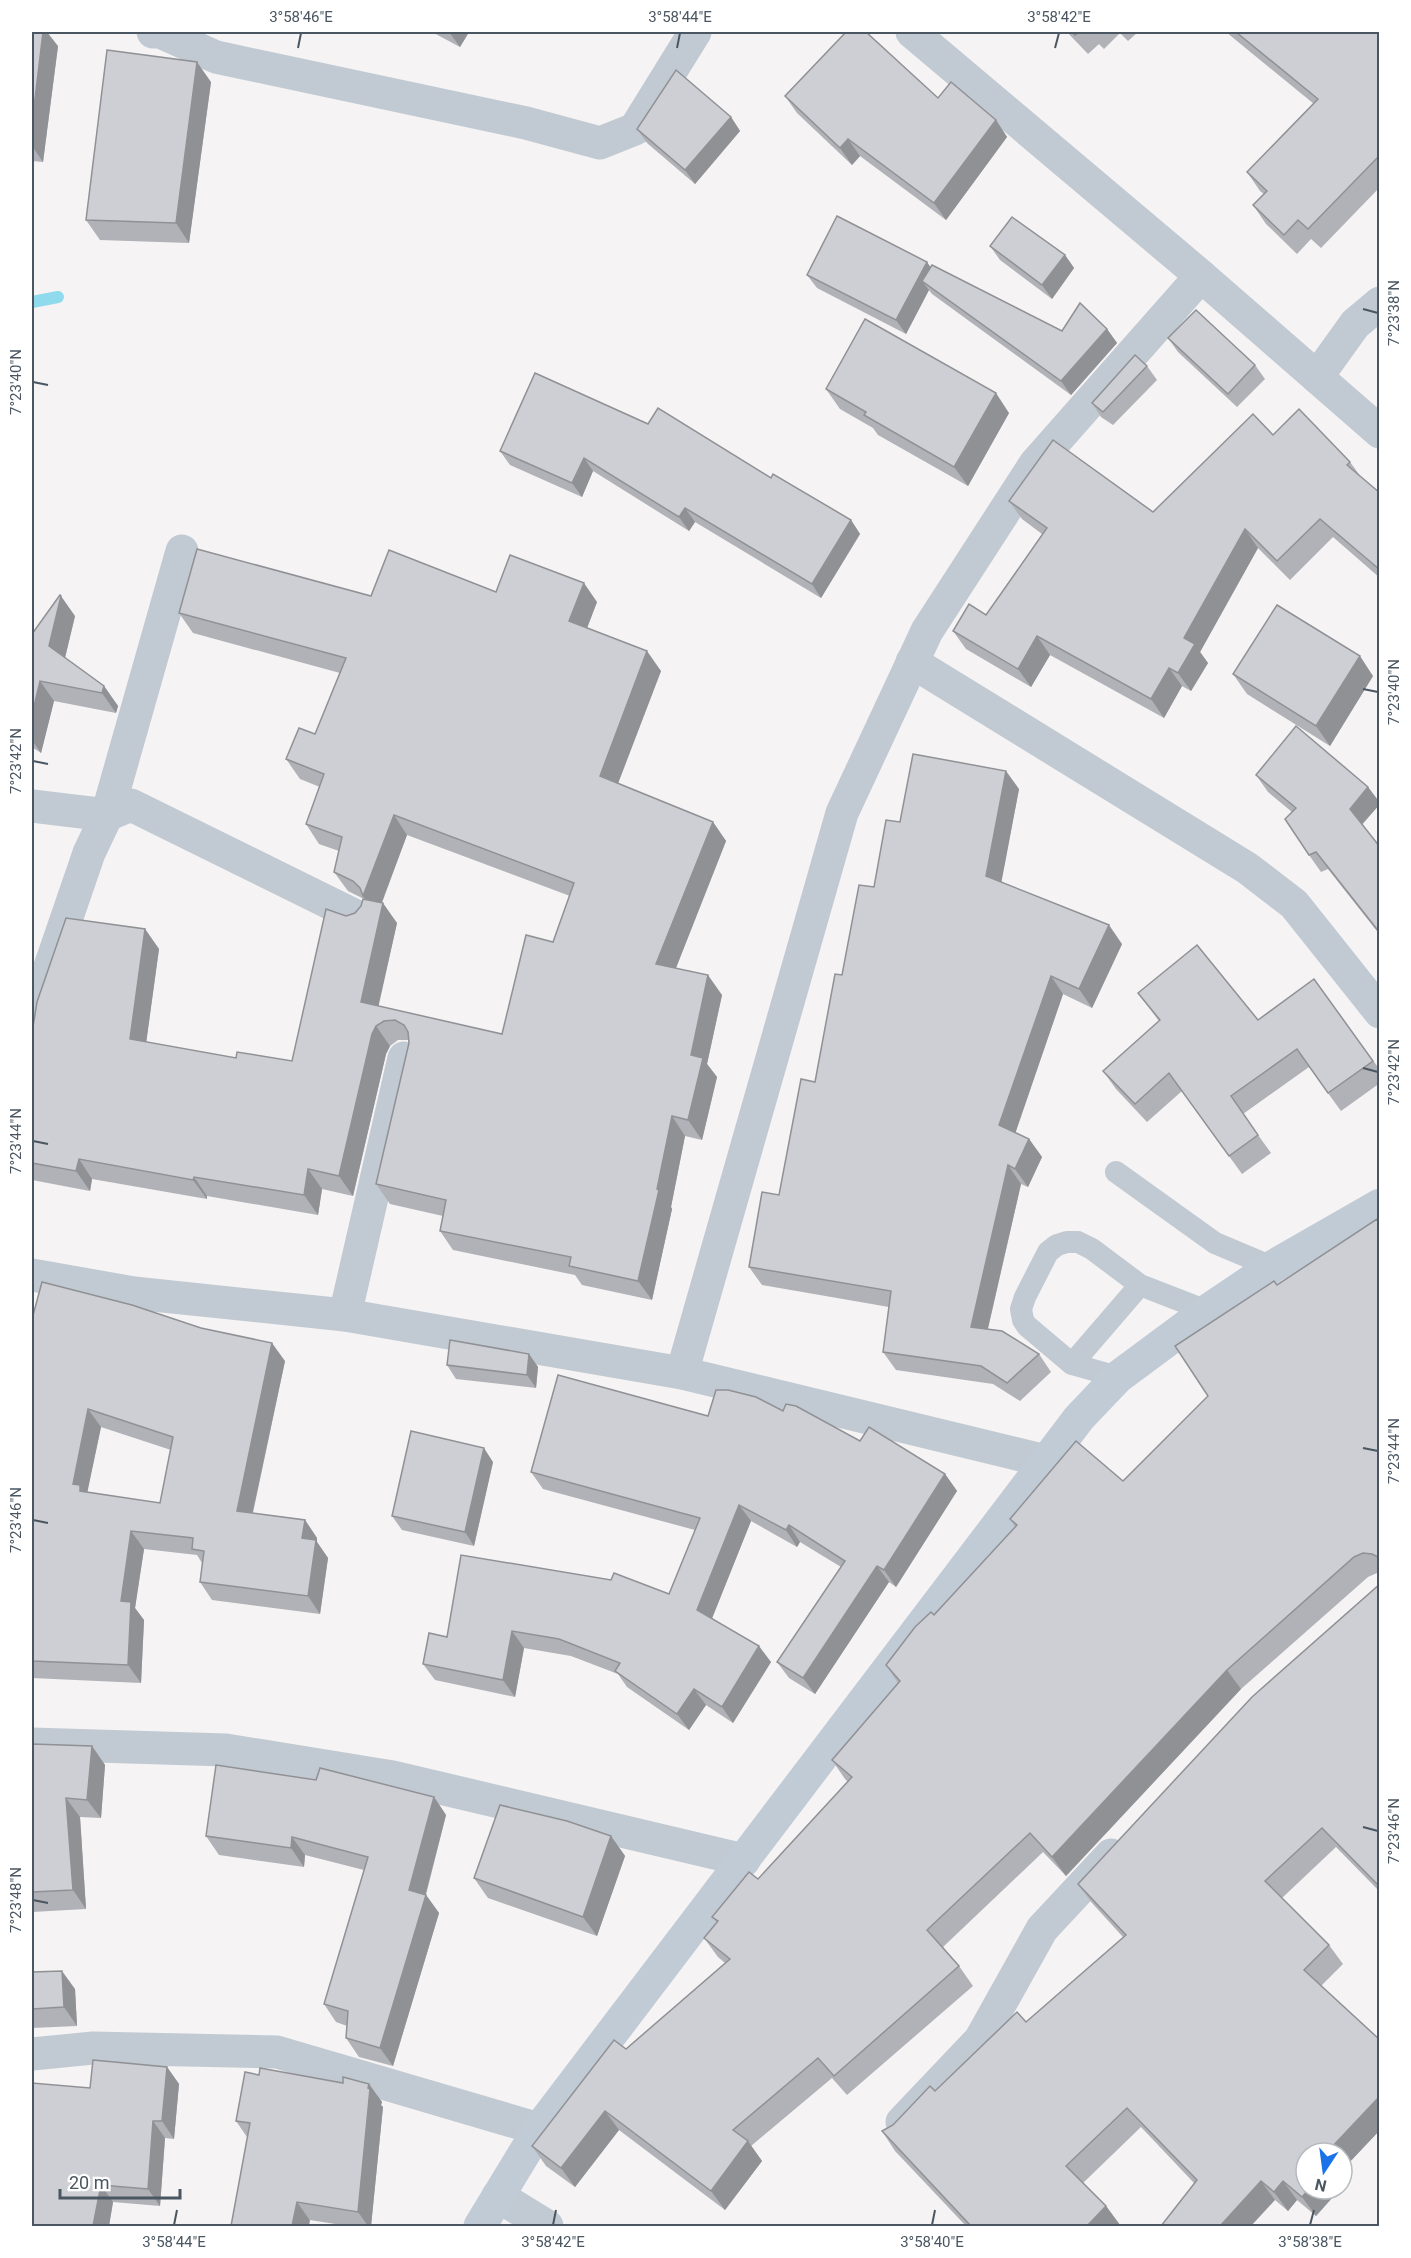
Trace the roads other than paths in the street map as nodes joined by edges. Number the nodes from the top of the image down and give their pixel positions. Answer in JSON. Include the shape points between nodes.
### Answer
{"nodes":[{"id":1,"x":153,"y":32,"type":"edge"},
{"id":2,"x":695,"y":32,"type":"edge"},
{"id":3,"x":912,"y":32,"type":"edge"},
{"id":4,"x":1201,"y":276,"type":"junction"},
{"id":5,"x":1380,"y":303,"type":"edge"},
{"id":6,"x":1317,"y":377,"type":"junction"},
{"id":7,"x":1380,"y":432,"type":"edge"},
{"id":8,"x":182,"y":551,"type":"dead end"},
{"id":9,"x":912,"y":662,"type":"junction"},
{"id":10,"x":32,"y":806,"type":"edge"},
{"id":11,"x":106,"y":815,"type":"junction"},
{"id":12,"x":358,"y":917,"type":"edge"},
{"id":13,"x":1380,"y":1012,"type":"edge"},
{"id":14,"x":32,"y":1019,"type":"edge"},
{"id":15,"x":404,"y":1058,"type":"edge"},
{"id":16,"x":1116,"y":1172,"type":"dead end"},
{"id":17,"x":1380,"y":1204,"type":"edge"},
{"id":18,"x":1272,"y":1267,"type":"junction"},
{"id":19,"x":32,"y":1275,"type":"edge"},
{"id":20,"x":1140,"y":1285,"type":"junction"},
{"id":21,"x":1207,"y":1311,"type":"junction"},
{"id":22,"x":345,"y":1315,"type":"junction"},
{"id":23,"x":1072,"y":1364,"type":"junction"},
{"id":24,"x":682,"y":1373,"type":"junction"},
{"id":25,"x":1118,"y":1377,"type":"junction"},
{"id":26,"x":1046,"y":1461,"type":"junction"},
{"id":27,"x":32,"y":1744,"type":"edge"},
{"id":28,"x":1131,"y":1833,"type":"edge"},
{"id":29,"x":744,"y":1860,"type":"junction"},
{"id":30,"x":32,"y":2054,"type":"edge"},
{"id":31,"x":539,"y":2129,"type":"junction"},
{"id":32,"x":893,"y":2132,"type":"edge"},
{"id":33,"x":498,"y":2196,"type":"junction"},
{"id":34,"x":480,"y":2226,"type":"edge"},
{"id":35,"x":547,"y":2226,"type":"edge"}],
"edges":[{"from":1,"to":2,"type":"street","via":[[216,57],[526,123],[600,143],[634,129]]},
{"from":3,"to":4,"type":"street"},
{"from":4,"to":6,"type":"street"},
{"from":4,"to":9,"type":"street","via":[[1035,464],[927,631]]},
{"from":5,"to":6,"type":"street","via":[[1355,324]]},
{"from":6,"to":7,"type":"street"},
{"from":8,"to":11,"type":"street"},
{"from":9,"to":13,"type":"street","via":[[1247,868],[1294,904]]},
{"from":9,"to":24,"type":"street","via":[[842,813]]},
{"from":10,"to":11,"type":"street"},
{"from":11,"to":12,"type":"street","via":[[131,805]]},
{"from":11,"to":14,"type":"street","via":[[89,853]]},
{"from":15,"to":22,"type":"street"},
{"from":16,"to":18,"type":"lane","via":[[1215,1243]]},
{"from":17,"to":18,"type":"street"},
{"from":18,"to":21,"type":"street"},
{"from":19,"to":22,"type":"street","via":[[135,1293]]},
{"from":20,"to":21,"type":"lane"},
{"from":20,"to":23,"type":"lane"},
{"from":20,"to":23,"type":"lane","via":[[1078,1242],[1057,1245],[1048,1252],[1025,1298],[1023,1320]]},
{"from":21,"to":25,"type":"street"},
{"from":22,"to":24,"type":"street"},
{"from":23,"to":25,"type":"lane"},
{"from":24,"to":26,"type":"street"},
{"from":25,"to":26,"type":"street"},
{"from":26,"to":29,"type":"street"},
{"from":27,"to":29,"type":"street","via":[[248,1753],[393,1777]]},
{"from":28,"to":32,"type":"street","via":[[1042,1929],[980,2040]]},
{"from":29,"to":31,"type":"street"},
{"from":30,"to":31,"type":"street","via":[[93,2048],[276,2052]]},
{"from":31,"to":33,"type":"street"},
{"from":33,"to":34,"type":"street"},
{"from":33,"to":35,"type":"street"}]}
